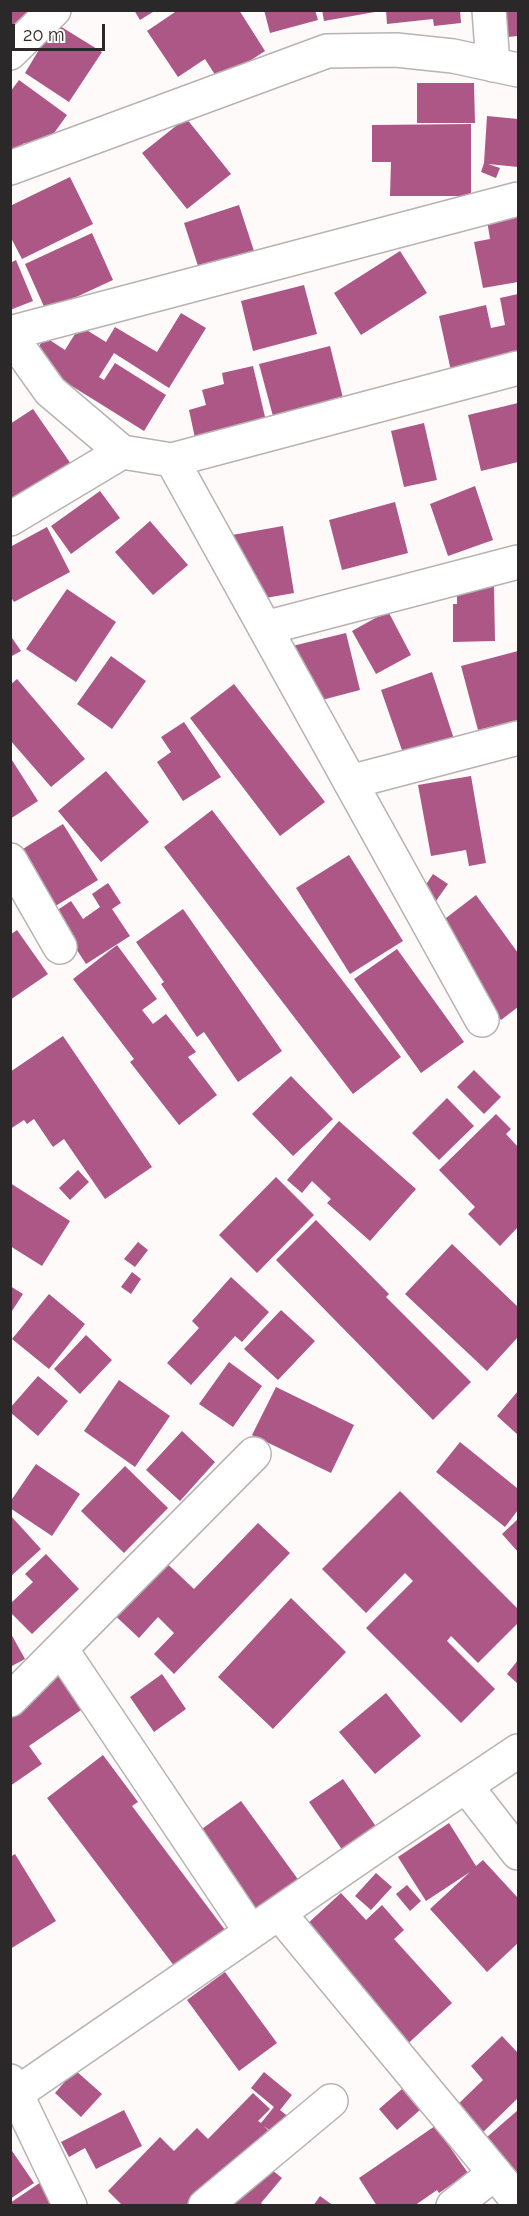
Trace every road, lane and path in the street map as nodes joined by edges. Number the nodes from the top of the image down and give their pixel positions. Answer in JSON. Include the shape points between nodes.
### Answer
{"nodes":[{"id":1,"x":54,"y":10,"type":"edge"},
{"id":2,"x":489,"y":10,"type":"edge"},
{"id":3,"x":10,"y":53,"type":"edge"},
{"id":4,"x":506,"y":68,"type":"edge"},
{"id":5,"x":10,"y":168,"type":"edge"},
{"id":6,"x":519,"y":199,"type":"edge"},
{"id":7,"x":10,"y":334,"type":"edge"},
{"id":8,"x":519,"y":368,"type":"edge"},
{"id":9,"x":122,"y":452,"type":"junction"},
{"id":10,"x":172,"y":460,"type":"junction"},
{"id":11,"x":10,"y":519,"type":"edge"},
{"id":12,"x":519,"y":562,"type":"edge"},
{"id":13,"x":265,"y":628,"type":"junction"},
{"id":14,"x":519,"y":738,"type":"edge"},
{"id":15,"x":350,"y":782,"type":"junction"},
{"id":16,"x":10,"y":860,"type":"edge"},
{"id":17,"x":60,"y":947,"type":"dead end"},
{"id":18,"x":482,"y":1020,"type":"dead end"},
{"id":19,"x":254,"y":1454,"type":"dead end"},
{"id":20,"x":61,"y":1649,"type":"junction"},
{"id":21,"x":10,"y":1700,"type":"edge"},
{"id":22,"x":519,"y":1751,"type":"edge"},
{"id":23,"x":466,"y":1786,"type":"junction"},
{"id":24,"x":519,"y":1853,"type":"edge"},
{"id":25,"x":279,"y":1913,"type":"junction"},
{"id":26,"x":251,"y":1932,"type":"junction"},
{"id":27,"x":12,"y":2091,"type":"edge"},
{"id":28,"x":331,"y":2101,"type":"dead end"},
{"id":29,"x":495,"y":2173,"type":"junction"},
{"id":30,"x":519,"y":2201,"type":"edge"},
{"id":31,"x":70,"y":2205,"type":"edge"},
{"id":32,"x":206,"y":2205,"type":"edge"},
{"id":33,"x":453,"y":2205,"type":"edge"}],
"edges":[{"from":1,"to":3,"type":"street"},
{"from":2,"to":4,"type":"street"},
{"from":4,"to":5,"type":"street","via":[[453,56],[396,50],[327,51]]},
{"from":6,"to":7,"type":"street"},
{"from":7,"to":9,"type":"street","via":[[50,391]]},
{"from":8,"to":10,"type":"street"},
{"from":9,"to":10,"type":"street"},
{"from":9,"to":11,"type":"street"},
{"from":10,"to":13,"type":"street"},
{"from":12,"to":13,"type":"street"},
{"from":13,"to":15,"type":"street"},
{"from":14,"to":15,"type":"street"},
{"from":15,"to":18,"type":"street"},
{"from":16,"to":17,"type":"street"},
{"from":19,"to":20,"type":"street"},
{"from":20,"to":21,"type":"street"},
{"from":20,"to":26,"type":"street"},
{"from":22,"to":23,"type":"street"},
{"from":23,"to":24,"type":"street"},
{"from":23,"to":25,"type":"street"},
{"from":25,"to":26,"type":"street"},
{"from":25,"to":29,"type":"street"},
{"from":26,"to":27,"type":"street"},
{"from":27,"to":31,"type":"street"},
{"from":28,"to":32,"type":"street"},
{"from":29,"to":30,"type":"street"},
{"from":29,"to":33,"type":"street"}]}
